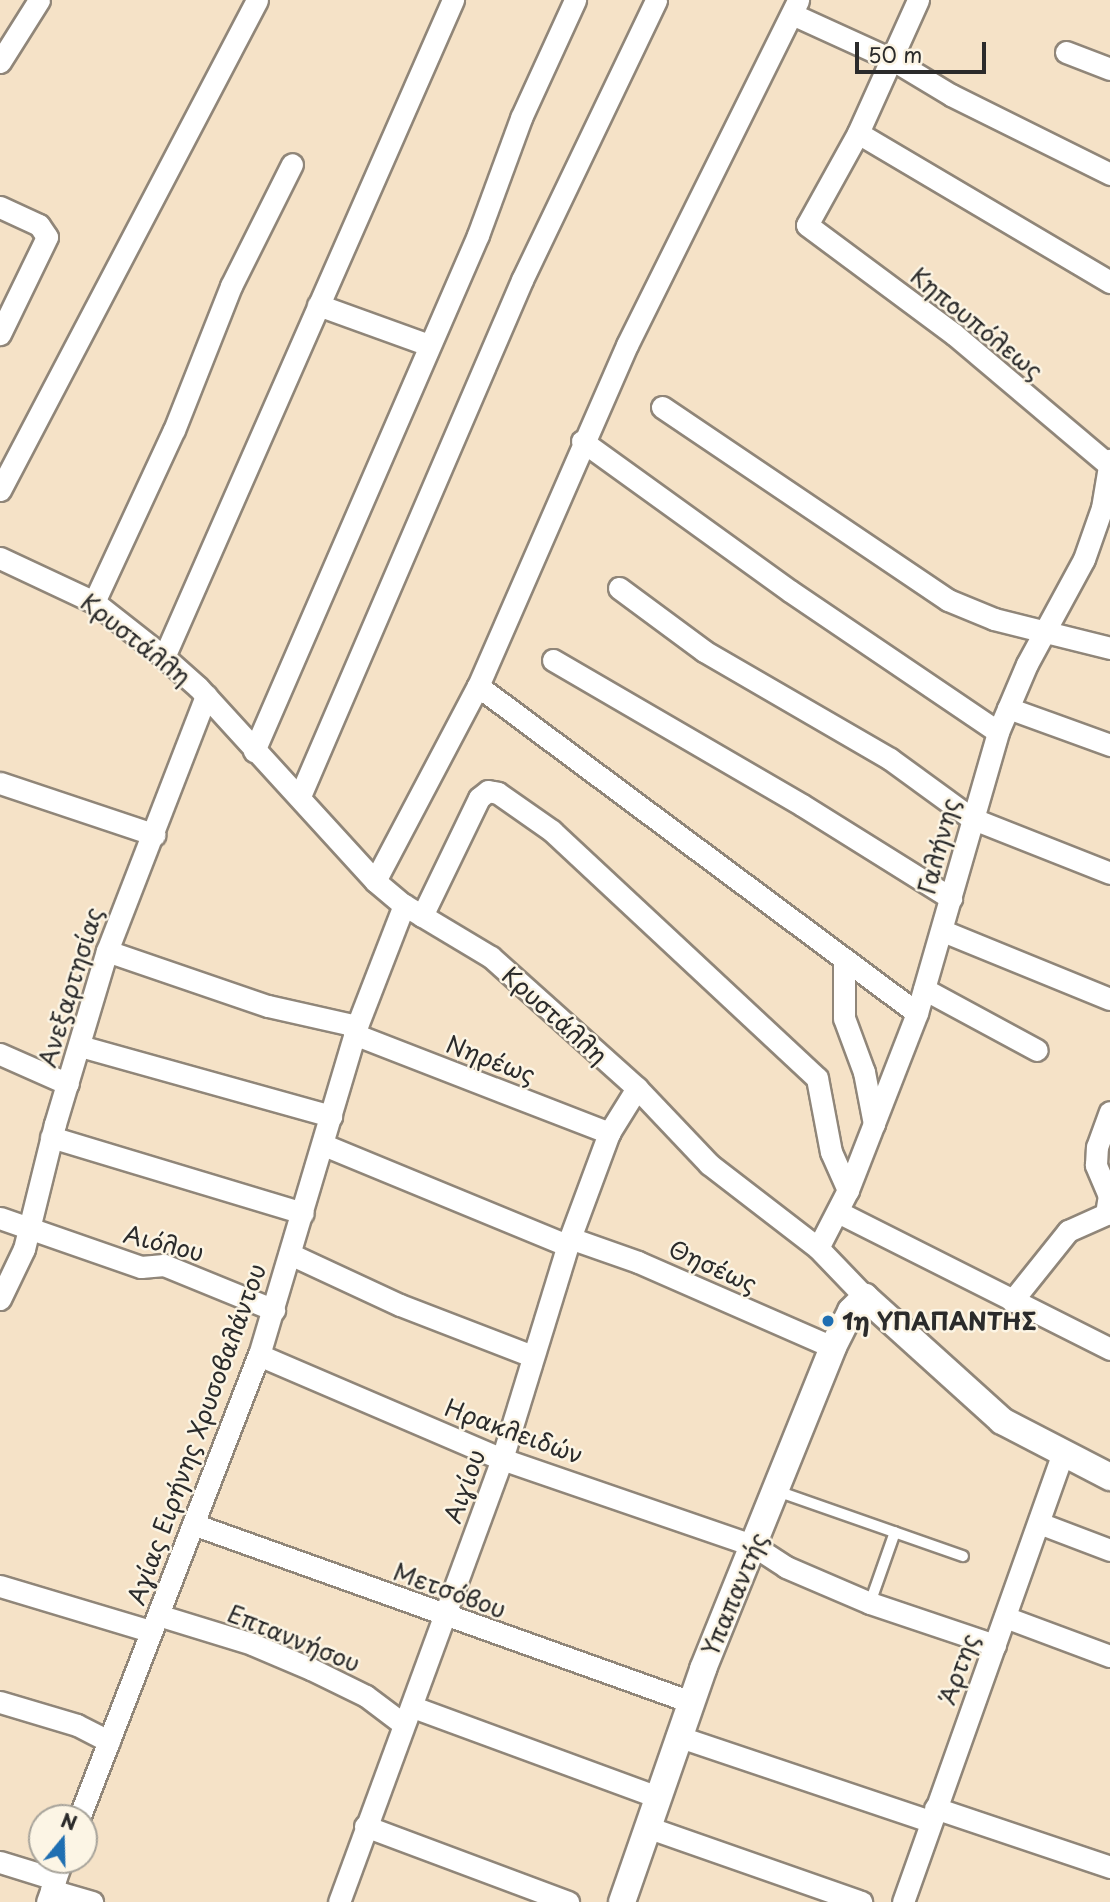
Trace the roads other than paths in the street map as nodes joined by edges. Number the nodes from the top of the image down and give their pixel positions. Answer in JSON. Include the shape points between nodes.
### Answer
{"nodes":[{"id":1,"x":39,"y":0,"type":"edge"},
{"id":2,"x":257,"y":0,"type":"edge"},
{"id":3,"x":453,"y":0,"type":"edge"},
{"id":4,"x":575,"y":0,"type":"edge"},
{"id":5,"x":656,"y":0,"type":"edge"},
{"id":6,"x":918,"y":0,"type":"edge"},
{"id":7,"x":795,"y":7,"type":"edge"},
{"id":8,"x":1066,"y":52,"type":"dead end"},
{"id":9,"x":893,"y":60,"type":"junction"},
{"id":10,"x":0,"y":62,"type":"edge"},
{"id":11,"x":1110,"y":69,"type":"edge"},
{"id":12,"x":858,"y":133,"type":"junction"},
{"id":13,"x":292,"y":164,"type":"dead end"},
{"id":14,"x":1110,"y":174,"type":"edge"},
{"id":15,"x":3,"y":215,"type":"edge"},
{"id":16,"x":1110,"y":282,"type":"edge"},
{"id":17,"x":318,"y":305,"type":"junction"},
{"id":18,"x":0,"y":334,"type":"edge"},
{"id":19,"x":429,"y":345,"type":"junction"},
{"id":20,"x":662,"y":407,"type":"dead end"},
{"id":21,"x":582,"y":440,"type":"junction"},
{"id":22,"x":1109,"y":464,"type":"edge"},
{"id":23,"x":0,"y":490,"type":"edge"},
{"id":24,"x":0,"y":558,"type":"edge"},
{"id":25,"x":620,"y":587,"type":"dead end"},
{"id":26,"x":94,"y":602,"type":"junction"},
{"id":27,"x":1049,"y":630,"type":"junction"},
{"id":28,"x":1110,"y":648,"type":"edge"},
{"id":29,"x":164,"y":657,"type":"junction"},
{"id":30,"x":553,"y":660,"type":"dead end"},
{"id":31,"x":478,"y":685,"type":"junction"},
{"id":32,"x":206,"y":696,"type":"junction"},
{"id":33,"x":1008,"y":708,"type":"junction"},
{"id":34,"x":999,"y":732,"type":"junction"},
{"id":35,"x":1110,"y":745,"type":"edge"},
{"id":36,"x":254,"y":751,"type":"junction"},
{"id":37,"x":0,"y":783,"type":"edge"},
{"id":38,"x":300,"y":796,"type":"junction"},
{"id":39,"x":971,"y":818,"type":"junction"},
{"id":40,"x":155,"y":835,"type":"junction"},
{"id":41,"x":1110,"y":873,"type":"edge"},
{"id":42,"x":375,"y":881,"type":"junction"},
{"id":43,"x":951,"y":898,"type":"junction"},
{"id":44,"x":413,"y":910,"type":"junction"},
{"id":45,"x":943,"y":931,"type":"junction"},
{"id":46,"x":107,"y":951,"type":"junction"},
{"id":47,"x":844,"y":959,"type":"junction"},
{"id":48,"x":924,"y":989,"type":"junction"},
{"id":49,"x":1110,"y":999,"type":"edge"},
{"id":50,"x":917,"y":1013,"type":"junction"},
{"id":51,"x":355,"y":1030,"type":"junction"},
{"id":52,"x":80,"y":1046,"type":"junction"},
{"id":53,"x":1037,"y":1049,"type":"dead end"},
{"id":54,"x":0,"y":1054,"type":"edge"},
{"id":55,"x":68,"y":1084,"type":"junction"},
{"id":56,"x":636,"y":1088,"type":"junction"},
{"id":57,"x":1110,"y":1112,"type":"edge"},
{"id":58,"x":331,"y":1116,"type":"junction"},
{"id":59,"x":874,"y":1124,"type":"junction"},
{"id":60,"x":609,"y":1133,"type":"junction"},
{"id":61,"x":51,"y":1137,"type":"junction"},
{"id":62,"x":324,"y":1144,"type":"junction"},
{"id":63,"x":848,"y":1190,"type":"junction"},
{"id":64,"x":838,"y":1212,"type":"junction"},
{"id":65,"x":303,"y":1213,"type":"junction"},
{"id":66,"x":0,"y":1218,"type":"edge"},
{"id":67,"x":29,"y":1227,"type":"junction"},
{"id":68,"x":568,"y":1241,"type":"junction"},
{"id":69,"x":818,"y":1248,"type":"junction"},
{"id":70,"x":290,"y":1254,"type":"junction"},
{"id":71,"x":865,"y":1297,"type":"junction"},
{"id":72,"x":0,"y":1299,"type":"edge"},
{"id":73,"x":1012,"y":1301,"type":"junction"},
{"id":74,"x":274,"y":1310,"type":"junction"},
{"id":75,"x":833,"y":1347,"type":"junction"},
{"id":76,"x":1110,"y":1349,"type":"edge"},
{"id":77,"x":259,"y":1355,"type":"junction"},
{"id":78,"x":532,"y":1356,"type":"junction"},
{"id":79,"x":512,"y":1429,"type":"junction"},
{"id":80,"x":1063,"y":1454,"type":"junction"},
{"id":81,"x":502,"y":1459,"type":"junction"},
{"id":82,"x":536,"y":1471,"type":"junction"},
{"id":83,"x":1110,"y":1477,"type":"edge"},
{"id":84,"x":777,"y":1491,"type":"junction"},
{"id":85,"x":1039,"y":1523,"type":"junction"},
{"id":86,"x":193,"y":1524,"type":"junction"},
{"id":87,"x":895,"y":1532,"type":"junction"},
{"id":88,"x":754,"y":1546,"type":"junction"},
{"id":89,"x":1110,"y":1550,"type":"edge"},
{"id":90,"x":963,"y":1556,"type":"dead end"},
{"id":91,"x":0,"y":1586,"type":"edge"},
{"id":92,"x":870,"y":1603,"type":"junction"},
{"id":93,"x":446,"y":1616,"type":"junction"},
{"id":94,"x":1005,"y":1618,"type":"junction"},
{"id":95,"x":154,"y":1623,"type":"junction"},
{"id":96,"x":995,"y":1645,"type":"junction"},
{"id":97,"x":1110,"y":1656,"type":"edge"},
{"id":98,"x":0,"y":1702,"type":"edge"},
{"id":99,"x":691,"y":1702,"type":"junction"},
{"id":100,"x":408,"y":1716,"type":"junction"},
{"id":101,"x":677,"y":1736,"type":"junction"},
{"id":102,"x":109,"y":1741,"type":"junction"},
{"id":103,"x":657,"y":1797,"type":"junction"},
{"id":104,"x":84,"y":1804,"type":"edge"},
{"id":105,"x":933,"y":1815,"type":"junction"},
{"id":106,"x":365,"y":1826,"type":"junction"},
{"id":107,"x":648,"y":1827,"type":"junction"},
{"id":108,"x":0,"y":1862,"type":"edge"},
{"id":109,"x":1110,"y":1867,"type":"edge"},
{"id":110,"x":54,"y":1883,"type":"edge"},
{"id":111,"x":908,"y":1901,"type":"edge"},
{"id":112,"x":92,"y":1902,"type":"edge"},
{"id":113,"x":340,"y":1902,"type":"edge"},
{"id":114,"x":568,"y":1902,"type":"edge"},
{"id":115,"x":622,"y":1902,"type":"edge"},
{"id":116,"x":861,"y":1902,"type":"edge"}],
"edges":[{"from":1,"to":10,"type":"street"},
{"from":2,"to":23,"type":"street"},
{"from":3,"to":17,"type":"street"},
{"from":4,"to":19,"type":"street","via":[[521,118],[478,235]]},
{"from":5,"to":38,"type":"street","via":[[522,280]]},
{"from":6,"to":9,"type":"street"},
{"from":7,"to":9,"type":"street"},
{"from":7,"to":21,"type":"street"},
{"from":8,"to":11,"type":"street"},
{"from":9,"to":12,"type":"street"},
{"from":9,"to":14,"type":"street","via":[[951,95]]},
{"from":12,"to":16,"type":"street"},
{"from":12,"to":22,"type":"street","name":"Κηπουπόλεως","via":[[807,225],[955,335]]},
{"from":13,"to":26,"type":"street","via":[[231,286],[174,430]]},
{"from":15,"to":18,"type":"street","via":[[39,225],[47,237]]},
{"from":17,"to":19,"type":"street"},
{"from":17,"to":29,"type":"street"},
{"from":19,"to":36,"type":"street"},
{"from":20,"to":27,"type":"street","via":[[948,600],[994,619]]},
{"from":21,"to":31,"type":"street","via":[[542,545]]},
{"from":21,"to":34,"type":"street","via":[[790,591]]},
{"from":22,"to":27,"type":"street","name":"Γαλήνης","via":[[1102,508],[1084,559]]},
{"from":24,"to":26,"type":"street","name":"Κρυστάλλη"},
{"from":25,"to":39,"type":"street","via":[[704,652],[870,746]]},
{"from":26,"to":29,"type":"street","name":"Κρυστάλλη"},
{"from":27,"to":28,"type":"street"},
{"from":27,"to":33,"type":"street","name":"Γαλήνης","via":[[1027,664]]},
{"from":29,"to":32,"type":"street","name":"Κρυστάλλη"},
{"from":30,"to":43,"type":"street"},
{"from":31,"to":42,"type":"street"},
{"from":31,"to":47,"type":"street"},
{"from":32,"to":36,"type":"street","name":"Κρυστάλλη"},
{"from":32,"to":40,"type":"street","name":"Ανεξαρτησίας"},
{"from":33,"to":34,"type":"street","name":"Γαλήνης"},
{"from":33,"to":35,"type":"street"},
{"from":34,"to":39,"type":"street","name":"Γαλήνης"},
{"from":36,"to":38,"type":"street","name":"Κρυστάλλη"},
{"from":37,"to":40,"type":"street"},
{"from":38,"to":42,"type":"street","name":"Κρυστάλλη","via":[[337,844]]},
{"from":39,"to":41,"type":"street"},
{"from":39,"to":43,"type":"street","name":"Γαλήνης"},
{"from":40,"to":46,"type":"street","name":"Ανεξαρτησίας"},
{"from":42,"to":44,"type":"street","name":"Κρυστάλλη"},
{"from":43,"to":45,"type":"street","name":"Γαλήνης"},
{"from":44,"to":51,"type":"street","name":"Αγίας Ειρήνης Χρυσοβαλάντου"},
{"from":44,"to":56,"type":"street","name":"Κρυστάλλη","via":[[491,957]]},
{"from":44,"to":63,"type":"street","name":"Αγίας Ειρήνης Χρυσοβαλάντου","via":[[480,798],[488,791],[499,793],[552,831],[817,1078],[831,1152]]},
{"from":45,"to":48,"type":"street","name":"Γαλήνης"},
{"from":45,"to":49,"type":"street"},
{"from":46,"to":51,"type":"street","name":"Νηρέως","via":[[268,1006]]},
{"from":46,"to":52,"type":"street","name":"Ανεξαρτησίας"},
{"from":47,"to":50,"type":"street"},
{"from":47,"to":59,"type":"street","via":[[844,1018],[864,1072]]},
{"from":48,"to":50,"type":"street","name":"Γαλήνης"},
{"from":48,"to":53,"type":"street"},
{"from":50,"to":59,"type":"street","name":"Γαλήνης"},
{"from":51,"to":58,"type":"street","name":"Αγίας Ειρήνης Χρυσοβαλάντου"},
{"from":51,"to":60,"type":"street","name":"Νηρέως"},
{"from":52,"to":55,"type":"street","name":"Ανεξαρτησίας"},
{"from":52,"to":58,"type":"street"},
{"from":54,"to":55,"type":"street"},
{"from":55,"to":61,"type":"street","name":"Ανεξαρτησίας"},
{"from":56,"to":60,"type":"street","name":"Αιγίου"},
{"from":56,"to":69,"type":"street","name":"Κρυστάλλη","via":[[709,1164]]},
{"from":57,"to":73,"type":"street","via":[[1097,1147],[1096,1166],[1109,1196],[1106,1214],[1068,1231]]},
{"from":58,"to":62,"type":"street","name":"Αγίας Ειρήνης Χρυσοβαλάντου"},
{"from":59,"to":63,"type":"street","name":"Γαλήνης"},
{"from":60,"to":68,"type":"street","name":"Αιγίου"},
{"from":61,"to":65,"type":"street"},
{"from":61,"to":67,"type":"street","name":"Ανεξαρτησίας"},
{"from":62,"to":65,"type":"street","name":"Αγίας Ειρήνης Χρυσοβαλάντου"},
{"from":62,"to":68,"type":"street","name":"Θησέως"},
{"from":63,"to":64,"type":"street","name":"Γαλήνης"},
{"from":64,"to":69,"type":"street","name":"Γαλήνης"},
{"from":64,"to":73,"type":"street"},
{"from":65,"to":70,"type":"street","name":"Αγίας Ειρήνης Χρυσοβαλάντου"},
{"from":66,"to":67,"type":"street","name":"Αιόλου"},
{"from":67,"to":72,"type":"street","name":"Ανεξαρτησίας","via":[[17,1268]]},
{"from":67,"to":74,"type":"street","name":"Αιόλου","via":[[141,1267],[164,1265]]},
{"from":68,"to":75,"type":"street","name":"Θησέως","via":[[638,1262]]},
{"from":68,"to":78,"type":"street","name":"Αιγίου"},
{"from":69,"to":71,"type":"street","name":"Κρυστάλλη"},
{"from":70,"to":74,"type":"street","name":"Αγίας Ειρήνης Χρυσοβαλάντου"},
{"from":70,"to":78,"type":"street","via":[[400,1305]]},
{"from":71,"to":75,"type":"street","name":"Υπαπαντής","via":[[847,1316]]},
{"from":71,"to":80,"type":"street","name":"Κρυστάλλη","via":[[973,1399],[1002,1421]]},
{"from":73,"to":76,"type":"street"},
{"from":74,"to":77,"type":"street","name":"Αγίας Ειρήνης Χρυσοβαλάντου"},
{"from":75,"to":84,"type":"street","name":"Υπαπαντής"},
{"from":77,"to":81,"type":"street","name":"Ηρακλειδών"},
{"from":77,"to":86,"type":"street","name":"Αγίας Ειρήνης Χρυσοβαλάντου"},
{"from":78,"to":79,"type":"street","name":"Αιγίου"},
{"from":79,"to":81,"type":"street","name":"Αιγίου"},
{"from":79,"to":82,"type":"street"},
{"from":80,"to":83,"type":"street","name":"Κρυστάλλη"},
{"from":80,"to":85,"type":"street","name":"Άρτης"},
{"from":81,"to":82,"type":"street","name":"Ηρακλειδών"},
{"from":81,"to":93,"type":"street","name":"Αιγίου"},
{"from":82,"to":88,"type":"street","name":"Ηρακλειδών"},
{"from":84,"to":87,"type":"lane"},
{"from":84,"to":88,"type":"street","name":"Υπαπαντής"},
{"from":85,"to":89,"type":"street"},
{"from":85,"to":94,"type":"street","name":"Άρτης"},
{"from":86,"to":93,"type":"street","name":"Μετσόβου"},
{"from":86,"to":95,"type":"street","name":"Αγίας Ειρήνης Χρυσοβαλάντου"},
{"from":87,"to":90,"type":"lane"},
{"from":87,"to":92,"type":"lane"},
{"from":88,"to":92,"type":"street","name":"Ηρακλειδών","via":[[786,1567]]},
{"from":88,"to":99,"type":"street","name":"Υπαπαντής"},
{"from":91,"to":95,"type":"street","name":"Επταννήσου"},
{"from":92,"to":96,"type":"street","name":"Ηρακλειδών"},
{"from":93,"to":99,"type":"street","name":"Μετσόβου"},
{"from":93,"to":100,"type":"street","name":"Αιγίου"},
{"from":94,"to":96,"type":"street","name":"Άρτης"},
{"from":94,"to":97,"type":"street"},
{"from":95,"to":100,"type":"street","name":"Επταννήσου","via":[[252,1643]]},
{"from":95,"to":102,"type":"street","name":"Αγίας Ειρήνης Χρυσοβαλάντου"},
{"from":96,"to":105,"type":"street","name":"Άρτης"},
{"from":98,"to":102,"type":"street","via":[[77,1725]]},
{"from":99,"to":101,"type":"street","name":"Υπαπαντής"},
{"from":100,"to":103,"type":"street","name":"Επταννήσου"},
{"from":100,"to":106,"type":"street","name":"Αιγίου"},
{"from":101,"to":103,"type":"street","name":"Υπαπαντής"},
{"from":101,"to":105,"type":"street"},
{"from":102,"to":104,"type":"street","name":"Αγίας Ειρήνης Χρυσοβαλάντου"},
{"from":103,"to":107,"type":"street","name":"Υπαπαντής"},
{"from":105,"to":109,"type":"street"},
{"from":105,"to":111,"type":"street","name":"Άρτης"},
{"from":106,"to":113,"type":"street","name":"Αιγίου"},
{"from":106,"to":114,"type":"street"},
{"from":107,"to":115,"type":"street","name":"Υπαπαντής"},
{"from":107,"to":116,"type":"street"},
{"from":108,"to":110,"type":"street"},
{"from":110,"to":112,"type":"street"}]}
